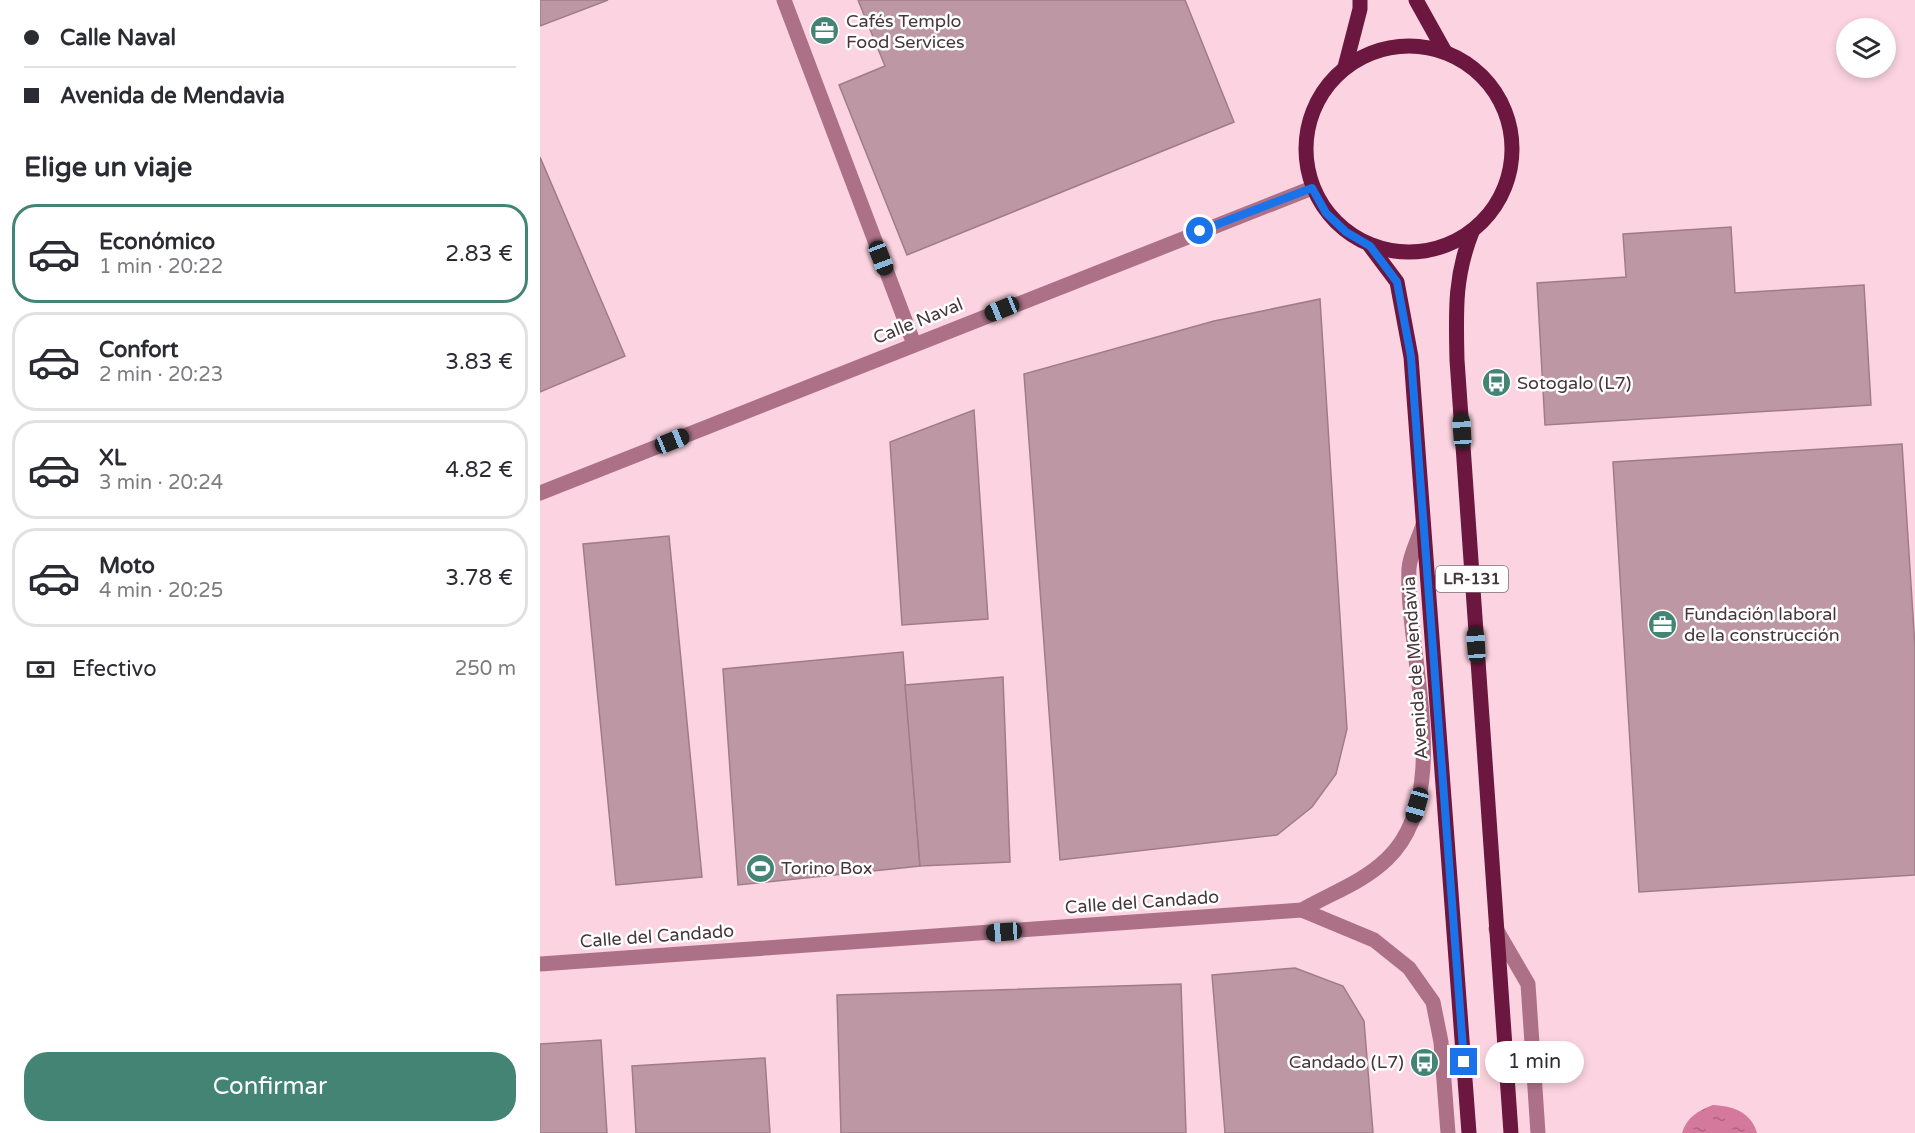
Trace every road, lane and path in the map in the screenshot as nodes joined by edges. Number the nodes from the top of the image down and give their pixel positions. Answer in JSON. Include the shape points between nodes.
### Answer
{"nodes":[{"id":1,"x":784,"y":0,"type":"edge"},
{"id":2,"x":1360,"y":0,"type":"edge"},
{"id":3,"x":1416,"y":0,"type":"edge"},
{"id":4,"x":1445,"y":52,"type":"junction"},
{"id":5,"x":1345,"y":67,"type":"junction"},
{"id":6,"x":1312,"y":188,"type":"junction"},
{"id":7,"x":1472,"y":232,"type":"junction"},
{"id":8,"x":1370,"y":246,"type":"junction"},
{"id":9,"x":914,"y":344,"type":"junction"},
{"id":10,"x":540,"y":493,"type":"edge"},
{"id":11,"x":1423,"y":525,"type":"junction"},
{"id":12,"x":1302,"y":910,"type":"junction"},
{"id":13,"x":1496,"y":929,"type":"junction"},
{"id":14,"x":540,"y":964,"type":"edge"},
{"id":15,"x":1449,"y":1133,"type":"edge"},
{"id":16,"x":1469,"y":1133,"type":"edge"},
{"id":17,"x":1511,"y":1133,"type":"edge"},
{"id":18,"x":1538,"y":1133,"type":"edge"}],
"edges":[{"from":1,"to":9,"type":"street"},
{"from":2,"to":5,"type":"main road"},
{"from":3,"to":4,"type":"main road"},
{"from":4,"to":5,"type":"main road","via":[[1411,45],[1376,50]]},
{"from":4,"to":7,"type":"main road","via":[[1473,67],[1494,90],[1509,118],[1513,150],[1508,181],[1494,209]]},
{"from":5,"to":6,"type":"main road","via":[[1322,92],[1309,122],[1305,156]]},
{"from":6,"to":8,"type":"main road","via":[[1332,219]]},
{"from":6,"to":9,"type":"street","name":"Calle Naval"},
{"from":7,"to":8,"type":"main road","via":[[1441,249],[1405,254]]},
{"from":7,"to":13,"type":"main road","number":"LR-131","via":[[1461,259],[1456,293],[1457,360]]},
{"from":8,"to":11,"type":"main road","name":"Avenida de Mendavia","number":"LR-131","via":[[1397,282],[1411,357]]},
{"from":9,"to":10,"type":"street","name":"Calle Naval"},
{"from":11,"to":12,"type":"street","name":"Calle del Candado","via":[[1409,567],[1422,765],[1422,785],[1411,825],[1389,858],[1358,882]]},
{"from":11,"to":16,"type":"main road","name":"Avenida de Mendavia","number":"LR-131"},
{"from":12,"to":14,"type":"street","name":"Calle del Candado"},
{"from":12,"to":15,"type":"street","via":[[1374,940],[1409,968],[1433,1002],[1441,1042]]},
{"from":13,"to":17,"type":"main road","number":"LR-131"},
{"from":13,"to":18,"type":"street","via":[[1528,984]]}]}
